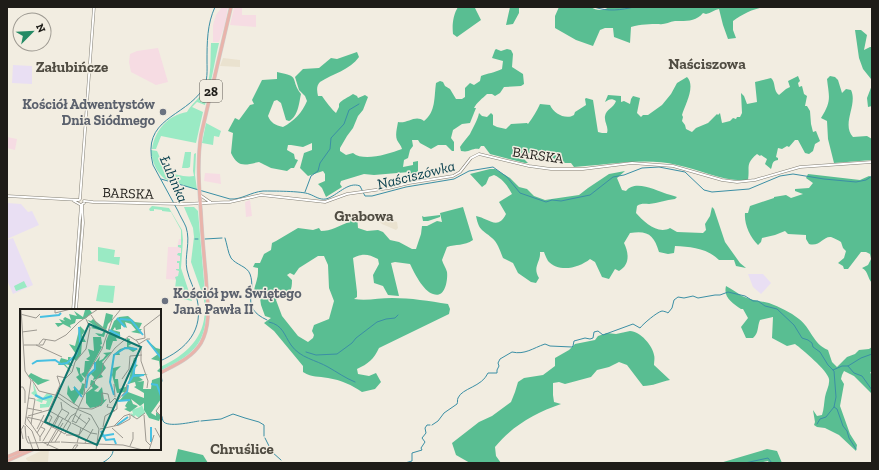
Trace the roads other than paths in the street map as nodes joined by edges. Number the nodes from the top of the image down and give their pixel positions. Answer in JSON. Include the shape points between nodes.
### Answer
{"nodes":[{"id":1,"x":94,"y":7,"type":"edge"},
{"id":2,"x":231,"y":7,"type":"edge"},
{"id":3,"x":872,"y":162,"type":"edge"},
{"id":4,"x":200,"y":194,"type":"junction"},
{"id":5,"x":7,"y":196,"type":"edge"},
{"id":6,"x":82,"y":202,"type":"junction"},
{"id":7,"x":200,"y":203,"type":"junction"},
{"id":8,"x":211,"y":203,"type":"junction"},
{"id":9,"x":73,"y":309,"type":"edge"},
{"id":10,"x":76,"y":309,"type":"edge"},
{"id":11,"x":161,"y":372,"type":"edge"},
{"id":12,"x":24,"y":450,"type":"edge"},
{"id":13,"x":32,"y":450,"type":"edge"},
{"id":14,"x":7,"y":456,"type":"edge"},
{"id":15,"x":7,"y":461,"type":"edge"}],
"edges":[{"from":1,"to":6,"type":"street"},
{"from":2,"to":4,"type":"main road","number":"28","via":[[201,135],[198,166]]},
{"from":3,"to":8,"type":"street","name":"BARSKA","via":[[800,167],[755,180],[736,182],[673,166],[632,163],[583,169],[551,169],[479,154],[472,157],[460,172],[453,176],[347,194],[329,201],[261,195]]},
{"from":4,"to":7,"type":"main road","number":"28"},
{"from":4,"to":8,"type":"street"},
{"from":5,"to":6,"type":"street","name":"BARSKA"},
{"from":6,"to":7,"type":"street","name":"BARSKA","via":[[168,205]]},
{"from":6,"to":9,"type":"street"},
{"from":6,"to":10,"type":"street","via":[[83,223]]},
{"from":7,"to":8,"type":"street","name":"BARSKA"},
{"from":7,"to":11,"type":"main road","number":"28","via":[[208,312],[206,331],[190,356]]},
{"from":12,"to":14,"type":"main road"},
{"from":13,"to":15,"type":"main road"}]}
